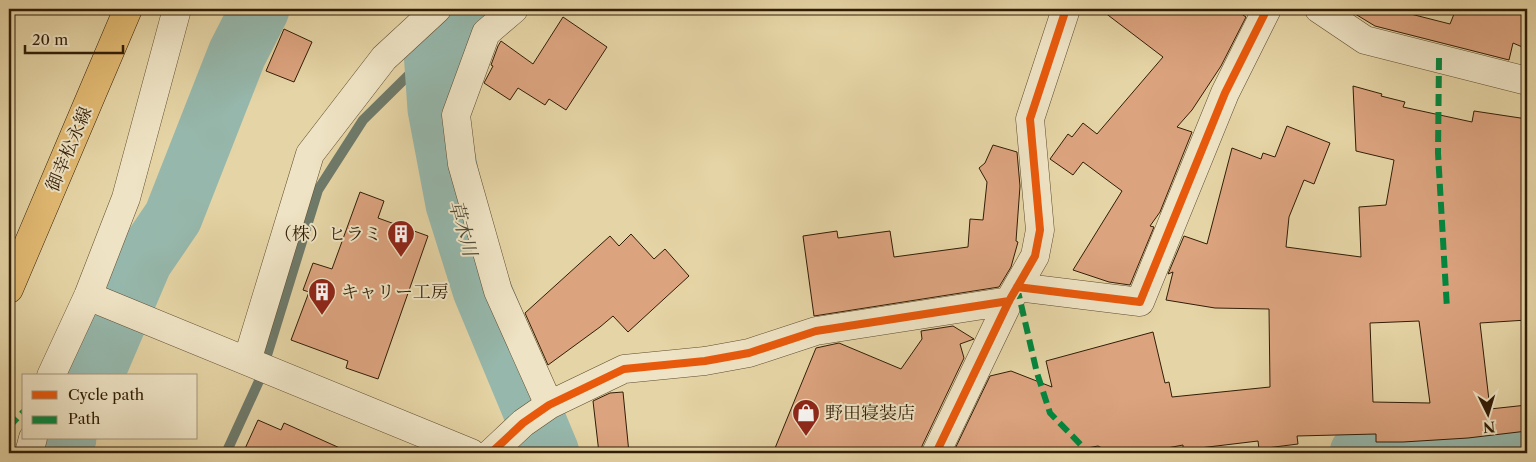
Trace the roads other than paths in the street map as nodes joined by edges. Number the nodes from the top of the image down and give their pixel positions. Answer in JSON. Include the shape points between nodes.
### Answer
{"nodes":[{"id":1,"x":128,"y":9,"type":"edge"},
{"id":2,"x":177,"y":9,"type":"edge"},
{"id":3,"x":437,"y":9,"type":"edge"},
{"id":4,"x":514,"y":9,"type":"edge"},
{"id":5,"x":1066,"y":9,"type":"edge"},
{"id":6,"x":1267,"y":9,"type":"edge"},
{"id":7,"x":1320,"y":9,"type":"edge"},
{"id":8,"x":1527,"y":81,"type":"edge"},
{"id":9,"x":9,"y":289,"type":"edge"},
{"id":10,"x":1013,"y":294,"type":"junction"},
{"id":11,"x":99,"y":300,"type":"junction"},
{"id":12,"x":259,"y":366,"type":"junction"},
{"id":13,"x":52,"y":374,"type":"edge"},
{"id":14,"x":537,"y":413,"type":"junction"},
{"id":15,"x":32,"y":440,"type":"edge"},
{"id":16,"x":29,"y":453,"type":"edge"},
{"id":17,"x":471,"y":453,"type":"edge"},
{"id":18,"x":491,"y":453,"type":"edge"},
{"id":19,"x":936,"y":453,"type":"edge"}],
"edges":[{"from":1,"to":9,"type":"main road","name":"御幸松永線"},
{"from":2,"to":11,"type":"street"},
{"from":3,"to":12,"type":"street","via":[[384,58],[310,154]]},
{"from":4,"to":14,"type":"street","via":[[486,33],[456,115],[462,164]]},
{"from":5,"to":10,"type":"street","via":[[1030,119],[1040,230],[1035,256]]},
{"from":6,"to":10,"type":"street","via":[[1226,93],[1140,302]]},
{"from":7,"to":8,"type":"street","via":[[1364,40]]},
{"from":10,"to":14,"type":"street","via":[[816,331],[749,353],[624,369]]},
{"from":10,"to":19,"type":"street"},
{"from":11,"to":12,"type":"street"},
{"from":11,"to":13,"type":"street"},
{"from":12,"to":17,"type":"street"},
{"from":14,"to":18,"type":"street"},
{"from":15,"to":16,"type":"street"}]}
